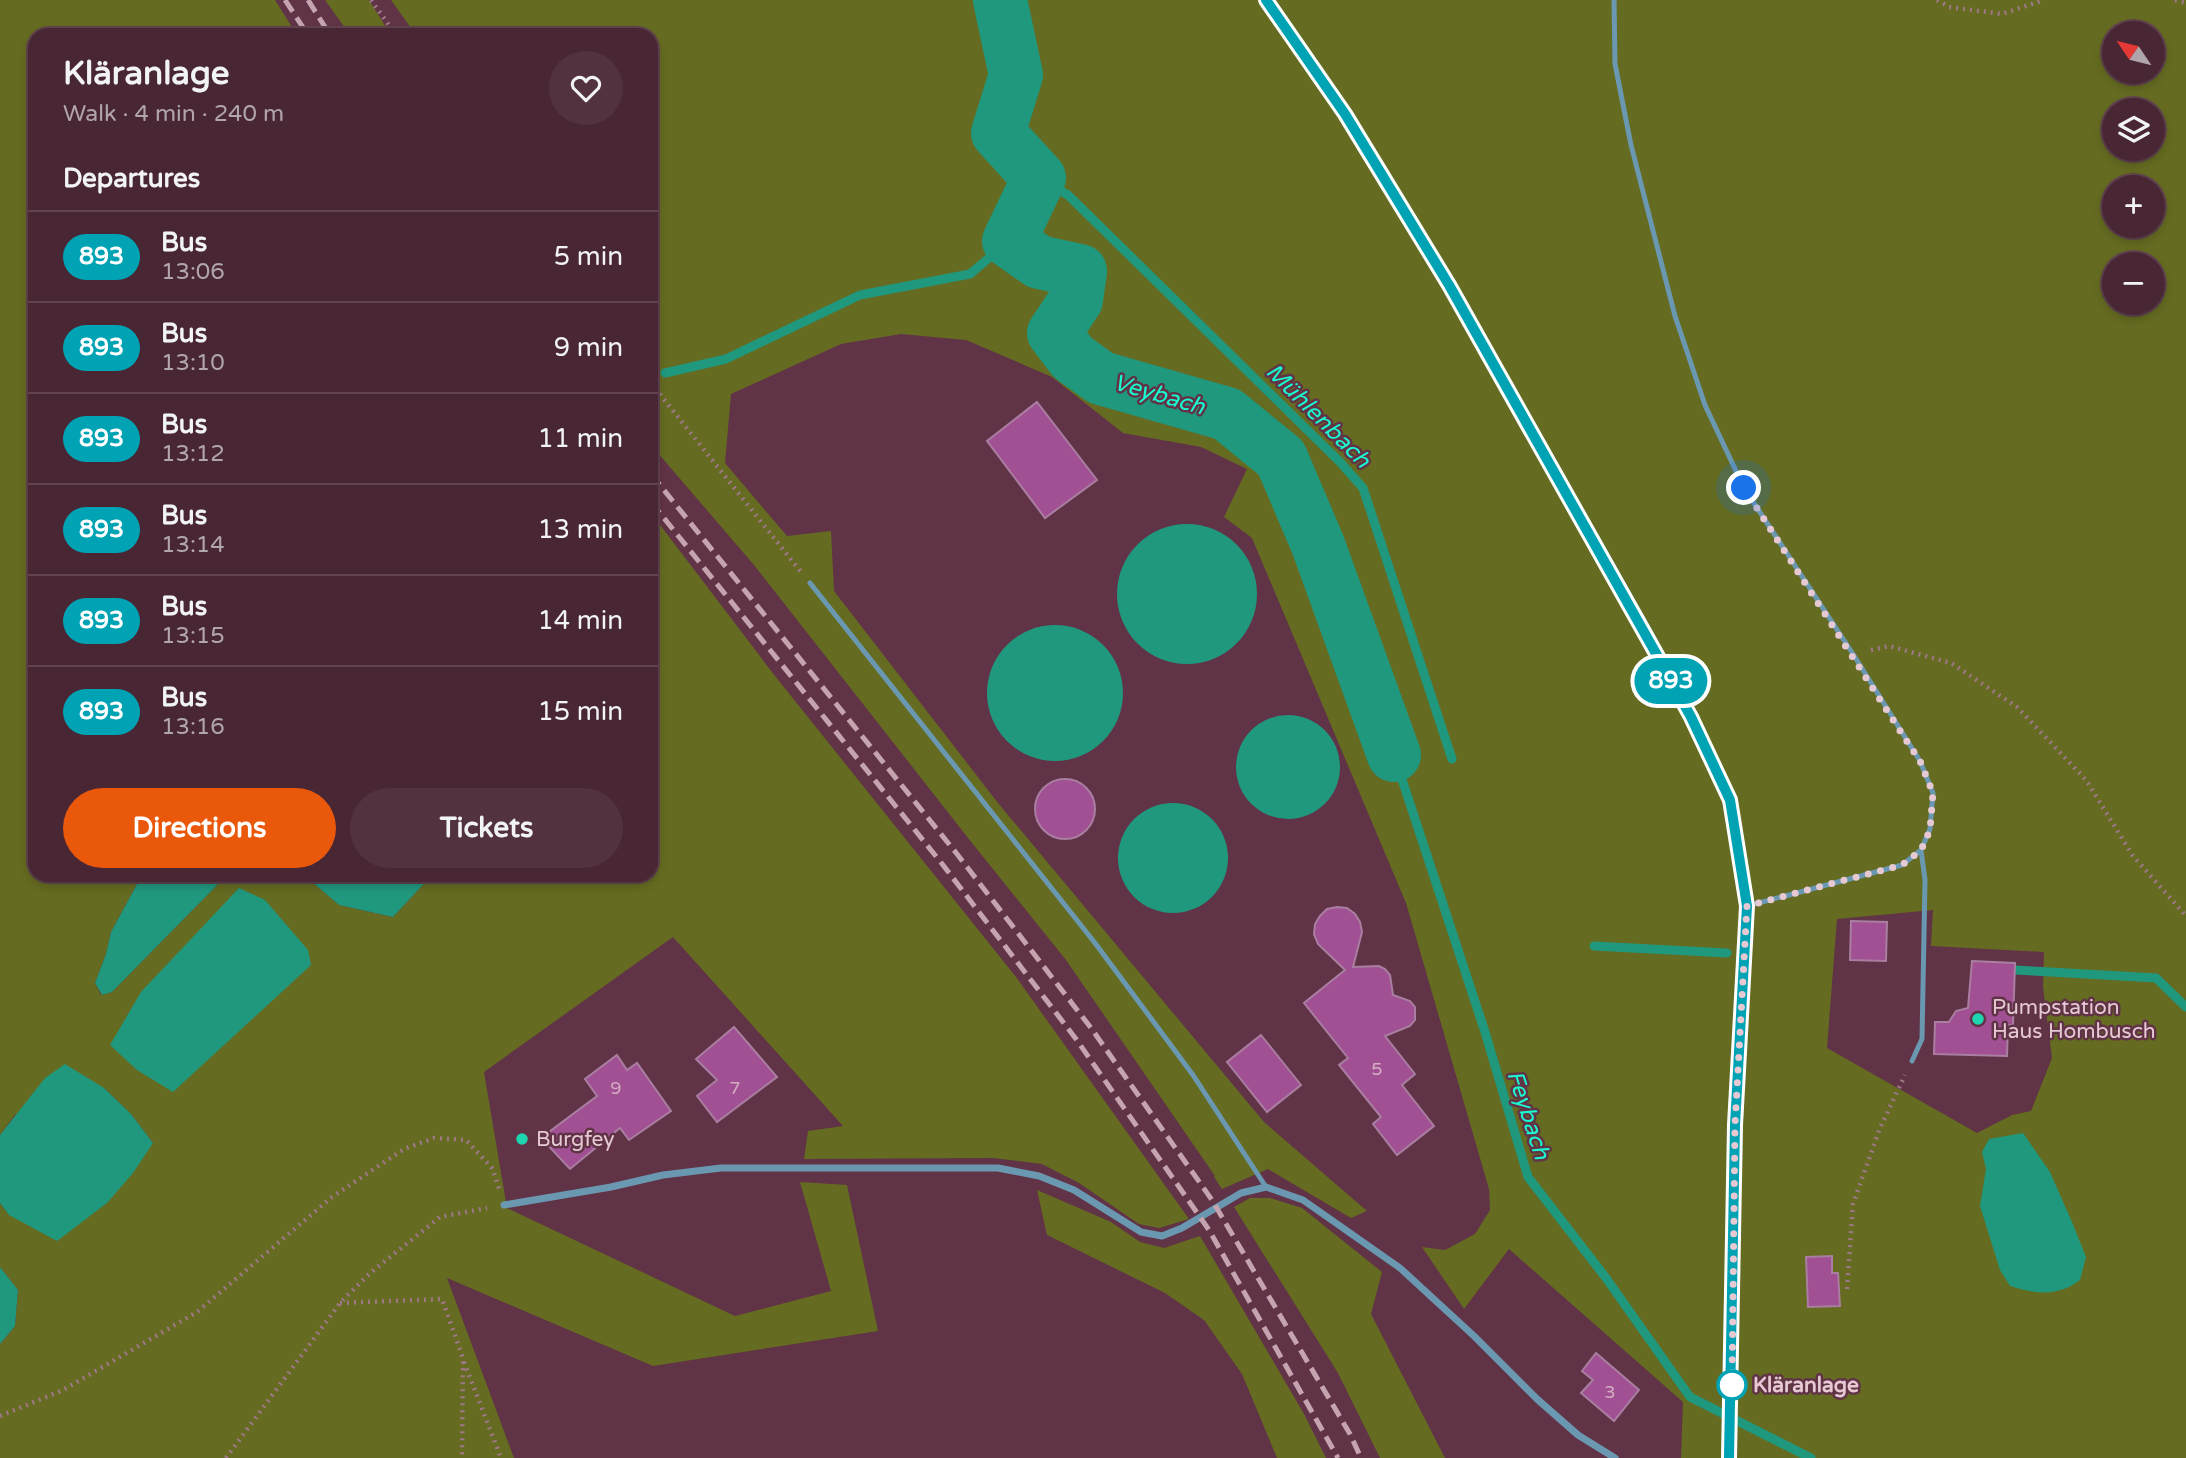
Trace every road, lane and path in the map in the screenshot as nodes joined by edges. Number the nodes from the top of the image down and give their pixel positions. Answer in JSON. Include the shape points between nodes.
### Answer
{"nodes":[{"id":1,"x":371,"y":0,"type":"edge"},
{"id":2,"x":1266,"y":0,"type":"edge"},
{"id":3,"x":1614,"y":0,"type":"edge"},
{"id":4,"x":1937,"y":0,"type":"edge"},
{"id":5,"x":2044,"y":0,"type":"edge"},
{"id":6,"x":2175,"y":0,"type":"edge"},
{"id":7,"x":2186,"y":3,"type":"edge"},
{"id":8,"x":391,"y":28,"type":"edge"},
{"id":9,"x":658,"y":392,"type":"edge"},
{"id":10,"x":810,"y":583,"type":"joint"},
{"id":11,"x":1853,"y":654,"type":"junction"},
{"id":12,"x":1921,"y":850,"type":"junction"},
{"id":13,"x":1747,"y":906,"type":"junction"},
{"id":14,"x":2186,"y":916,"type":"edge"},
{"id":15,"x":1912,"y":1061,"type":"joint"},
{"id":16,"x":1266,"y":1187,"type":"junction"},
{"id":17,"x":504,"y":1205,"type":"junction"},
{"id":18,"x":1847,"y":1289,"type":"dead end"},
{"id":19,"x":340,"y":1303,"type":"junction"},
{"id":20,"x":463,"y":1358,"type":"junction"},
{"id":21,"x":0,"y":1416,"type":"edge"},
{"id":22,"x":1729,"y":1455,"type":"edge"},
{"id":23,"x":226,"y":1458,"type":"edge"},
{"id":24,"x":462,"y":1458,"type":"edge"},
{"id":25,"x":501,"y":1458,"type":"edge"},
{"id":26,"x":1615,"y":1458,"type":"edge"}],
"edges":[{"from":1,"to":8,"type":"path"},
{"from":2,"to":13,"type":"main road","via":[[1345,114],[1449,285],[1691,717],[1730,800]]},
{"from":3,"to":11,"type":"lane","via":[[1615,64],[1631,145],[1675,316],[1705,405],[1744,488]]},
{"from":4,"to":5,"type":"path","via":[[2002,14]]},
{"from":6,"to":7,"type":"path"},
{"from":9,"to":10,"type":"path"},
{"from":10,"to":16,"type":"lane","via":[[1096,943],[1193,1074]]},
{"from":11,"to":12,"type":"lane","via":[[1920,761],[1933,793],[1930,830]]},
{"from":11,"to":14,"type":"path","via":[[1889,646],[1951,663],[2017,707],[2086,780],[2133,856]]},
{"from":12,"to":13,"type":"lane","via":[[1902,865]]},
{"from":12,"to":15,"type":"lane","via":[[1922,1039]]},
{"from":13,"to":22,"type":"main road","via":[[1735,1125]]},
{"from":15,"to":18,"type":"path","via":[[1880,1128],[1853,1204]]},
{"from":16,"to":17,"type":"street","via":[[1241,1193],[1162,1236],[1141,1232],[1074,1190],[1039,1176],[998,1168],[721,1168]]},
{"from":16,"to":26,"type":"street","via":[[1303,1200],[1399,1268],[1537,1399],[1578,1435]]},
{"from":17,"to":19,"type":"path","via":[[440,1217]]},
{"from":17,"to":21,"type":"path","via":[[493,1169],[466,1139],[434,1138],[404,1149],[332,1198],[197,1312],[63,1390]]},
{"from":19,"to":20,"type":"path","via":[[442,1299]]},
{"from":19,"to":23,"type":"path"},
{"from":20,"to":24,"type":"path"},
{"from":20,"to":25,"type":"path"}]}
